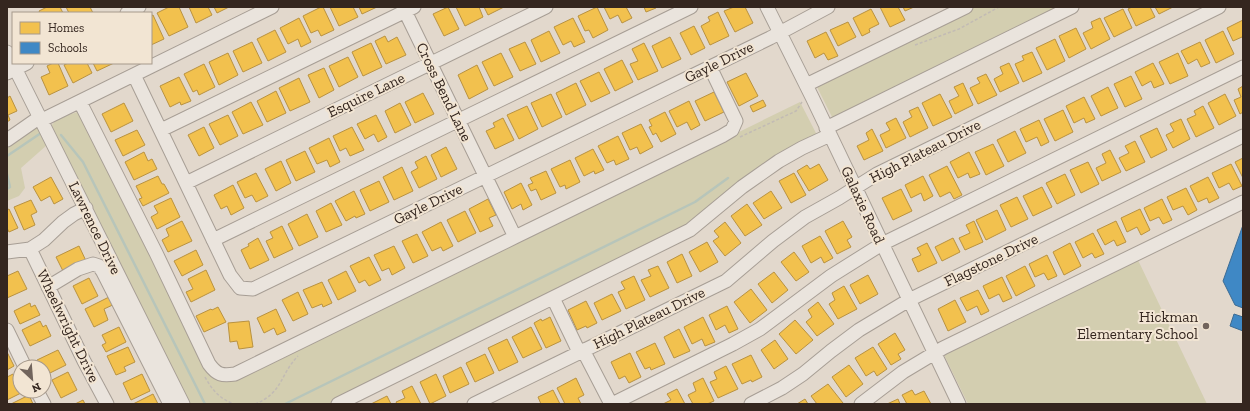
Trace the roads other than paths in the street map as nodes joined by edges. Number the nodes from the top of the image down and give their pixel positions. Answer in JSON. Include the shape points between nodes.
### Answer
{"nodes":[{"id":1,"x":139,"y":7,"type":"edge"},
{"id":2,"x":272,"y":7,"type":"edge"},
{"id":3,"x":546,"y":7,"type":"edge"},
{"id":4,"x":692,"y":7,"type":"edge"},
{"id":5,"x":767,"y":7,"type":"edge"},
{"id":6,"x":828,"y":7,"type":"edge"},
{"id":7,"x":966,"y":7,"type":"edge"},
{"id":8,"x":1072,"y":7,"type":"edge"},
{"id":9,"x":1219,"y":7,"type":"edge"},
{"id":10,"x":407,"y":9,"type":"edge"},
{"id":11,"x":129,"y":12,"type":"edge"},
{"id":12,"x":779,"y":32,"type":"junction"},
{"id":13,"x":430,"y":64,"type":"junction"},
{"id":14,"x":710,"y":67,"type":"junction"},
{"id":15,"x":1243,"y":67,"type":"edge"},
{"id":16,"x":17,"y":68,"type":"edge"},
{"id":17,"x":134,"y":75,"type":"junction"},
{"id":18,"x":806,"y":85,"type":"junction"},
{"id":19,"x":80,"y":102,"type":"junction"},
{"id":20,"x":41,"y":119,"type":"junction"},
{"id":21,"x":458,"y":121,"type":"junction"},
{"id":22,"x":161,"y":130,"type":"junction"},
{"id":23,"x":828,"y":132,"type":"junction"},
{"id":24,"x":1243,"y":136,"type":"edge"},
{"id":25,"x":7,"y":140,"type":"edge"},
{"id":26,"x":485,"y":177,"type":"junction"},
{"id":27,"x":186,"y":183,"type":"junction"},
{"id":28,"x":855,"y":188,"type":"junction"},
{"id":29,"x":1243,"y":202,"type":"edge"},
{"id":30,"x":86,"y":208,"type":"junction"},
{"id":31,"x":515,"y":237,"type":"junction"},
{"id":32,"x":214,"y":240,"type":"junction"},
{"id":33,"x":882,"y":244,"type":"junction"},
{"id":34,"x":30,"y":249,"type":"junction"},
{"id":35,"x":7,"y":252,"type":"edge"},
{"id":36,"x":48,"y":287,"type":"junction"},
{"id":37,"x":553,"y":298,"type":"junction"},
{"id":38,"x":909,"y":300,"type":"junction"},
{"id":39,"x":7,"y":330,"type":"edge"},
{"id":40,"x":581,"y":351,"type":"junction"},
{"id":41,"x":935,"y":354,"type":"junction"},
{"id":42,"x":21,"y":359,"type":"edge"},
{"id":43,"x":107,"y":404,"type":"edge"},
{"id":44,"x":170,"y":404,"type":"edge"},
{"id":45,"x":184,"y":404,"type":"edge"},
{"id":46,"x":338,"y":404,"type":"edge"},
{"id":47,"x":474,"y":404,"type":"edge"},
{"id":48,"x":611,"y":404,"type":"edge"},
{"id":49,"x":751,"y":404,"type":"edge"},
{"id":50,"x":861,"y":404,"type":"edge"},
{"id":51,"x":959,"y":404,"type":"edge"}],
"edges":[{"from":1,"to":11,"type":"street"},
{"from":2,"to":17,"type":"street"},
{"from":3,"to":13,"type":"street","name":"Esquire Lane"},
{"from":4,"to":21,"type":"street"},
{"from":5,"to":12,"type":"street","name":"Galaxie Road"},
{"from":6,"to":12,"type":"street","name":"Gayle Drive"},
{"from":7,"to":18,"type":"street"},
{"from":8,"to":23,"type":"street"},
{"from":9,"to":28,"type":"street","name":"High Plateau Drive","via":[[878,174]]},
{"from":10,"to":13,"type":"street","name":"Cross Bend Lane"},
{"from":10,"to":22,"type":"street"},
{"from":12,"to":14,"type":"street","name":"Gayle Drive"},
{"from":12,"to":18,"type":"street","name":"Galaxie Road"},
{"from":13,"to":21,"type":"street","name":"Cross Bend Lane"},
{"from":13,"to":27,"type":"street","name":"Esquire Lane"},
{"from":14,"to":26,"type":"street","name":"Gayle Drive"},
{"from":14,"to":31,"type":"street","via":[[736,121],[732,130]]},
{"from":15,"to":33,"type":"street"},
{"from":16,"to":20,"type":"street","name":"Lawrence Drive"},
{"from":17,"to":19,"type":"street"},
{"from":17,"to":22,"type":"street","name":"Gayle Drive"},
{"from":18,"to":23,"type":"street","name":"Galaxie Road"},
{"from":19,"to":20,"type":"street"},
{"from":19,"to":31,"type":"street","via":[[156,253],[208,364],[214,372],[222,375],[236,374]]},
{"from":20,"to":25,"type":"street"},
{"from":20,"to":30,"type":"street","name":"Lawrence Drive"},
{"from":21,"to":26,"type":"street","name":"Cross Bend Lane"},
{"from":21,"to":32,"type":"street"},
{"from":22,"to":27,"type":"street","name":"Gayle Drive"},
{"from":23,"to":28,"type":"street","name":"Galaxie Road"},
{"from":23,"to":37,"type":"street","via":[[742,187],[690,230]]},
{"from":24,"to":38,"type":"street","name":"Flagstone Drive"},
{"from":26,"to":31,"type":"street","name":"Cross Bend Lane"},
{"from":26,"to":32,"type":"street","name":"Gayle Drive","via":[[253,289],[240,288],[230,275]]},
{"from":27,"to":32,"type":"street","name":"Gayle Drive"},
{"from":28,"to":33,"type":"street","name":"Galaxie Road"},
{"from":28,"to":40,"type":"street","name":"High Plateau Drive","via":[[787,230],[726,281]]},
{"from":29,"to":41,"type":"street"},
{"from":30,"to":34,"type":"street","via":[[63,222]]},
{"from":30,"to":45,"type":"street","name":"Lawrence Drive"},
{"from":33,"to":38,"type":"street","name":"Galaxie Road"},
{"from":33,"to":48,"type":"street","via":[[818,284],[760,329]]},
{"from":34,"to":35,"type":"street"},
{"from":34,"to":36,"type":"street","name":"Wheelwright Drive"},
{"from":36,"to":43,"type":"street","name":"Wheelwright Drive"},
{"from":36,"to":44,"type":"street","via":[[78,270],[93,264],[99,266]]},
{"from":37,"to":40,"type":"street"},
{"from":37,"to":46,"type":"street"},
{"from":38,"to":41,"type":"street","name":"Galaxie Road"},
{"from":38,"to":49,"type":"street","name":"Flagstone Drive","via":[[859,330],[782,388]]},
{"from":39,"to":42,"type":"street"},
{"from":40,"to":47,"type":"street","name":"High Plateau Drive"},
{"from":40,"to":48,"type":"street"},
{"from":41,"to":50,"type":"street","via":[[903,372]]},
{"from":41,"to":51,"type":"street","name":"Galaxie Road"}]}
